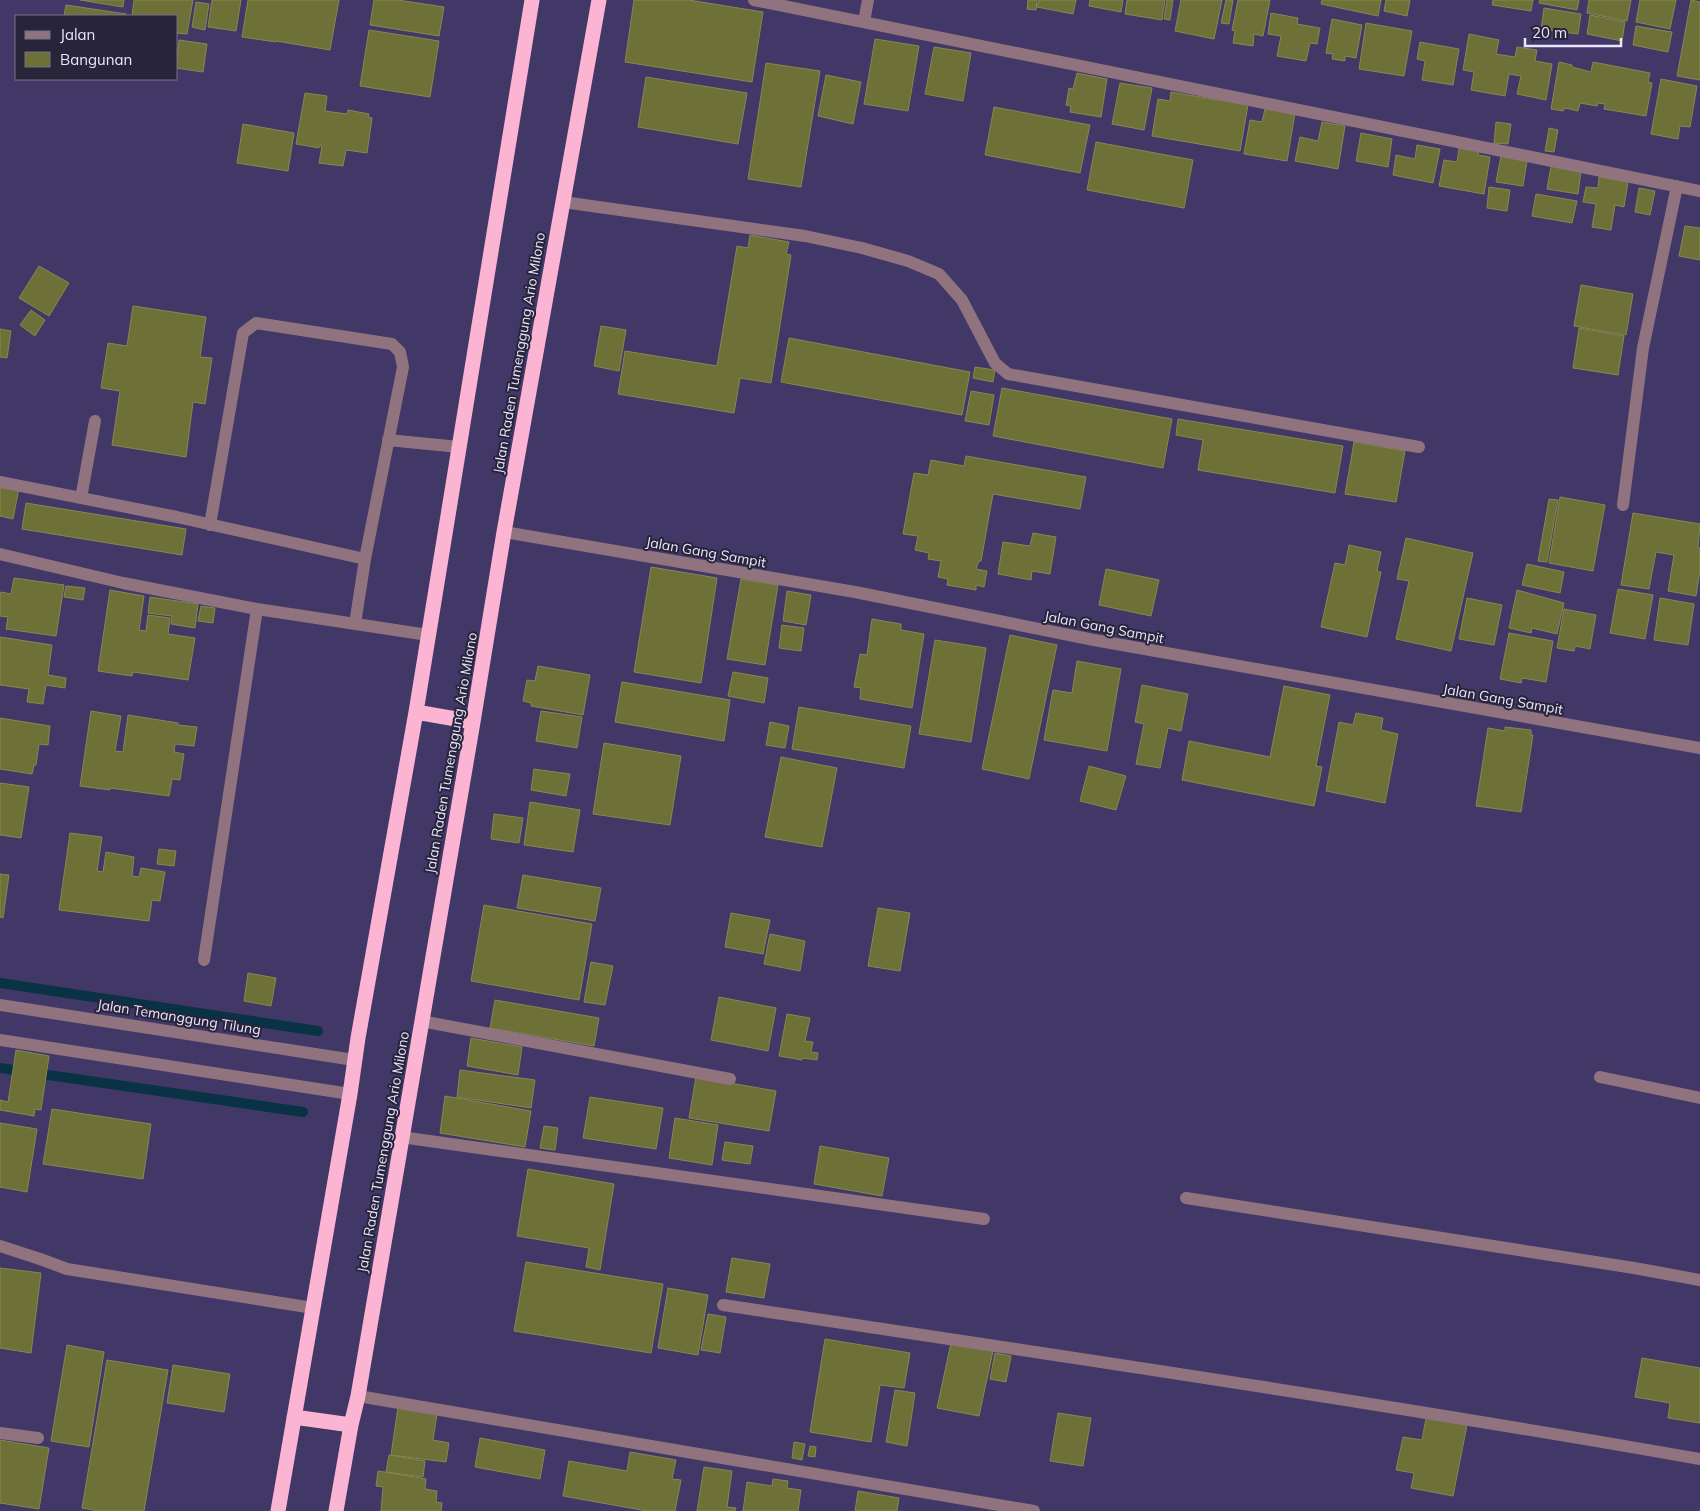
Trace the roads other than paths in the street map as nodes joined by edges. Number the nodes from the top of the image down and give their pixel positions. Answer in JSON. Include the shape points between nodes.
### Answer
{"nodes":[{"id":1,"x":532,"y":0,"type":"edge"},
{"id":2,"x":599,"y":0,"type":"edge"},
{"id":3,"x":754,"y":0,"type":"edge"},
{"id":4,"x":868,"y":0,"type":"edge"},
{"id":5,"x":864,"y":22,"type":"junction"},
{"id":6,"x":1677,"y":186,"type":"junction"},
{"id":7,"x":1700,"y":191,"type":"edge"},
{"id":8,"x":562,"y":202,"type":"junction"},
{"id":9,"x":95,"y":422,"type":"dead end"},
{"id":10,"x":388,"y":440,"type":"junction"},
{"id":11,"x":459,"y":447,"type":"junction"},
{"id":12,"x":1419,"y":447,"type":"dead end"},
{"id":13,"x":0,"y":482,"type":"edge"},
{"id":14,"x":81,"y":498,"type":"junction"},
{"id":15,"x":1623,"y":505,"type":"dead end"},
{"id":16,"x":210,"y":526,"type":"junction"},
{"id":17,"x":504,"y":532,"type":"junction"},
{"id":18,"x":0,"y":554,"type":"edge"},
{"id":19,"x":365,"y":559,"type":"junction"},
{"id":20,"x":257,"y":609,"type":"junction"},
{"id":21,"x":355,"y":624,"type":"junction"},
{"id":22,"x":428,"y":635,"type":"junction"},
{"id":23,"x":416,"y":712,"type":"junction"},
{"id":24,"x":473,"y":722,"type":"junction"},
{"id":25,"x":1700,"y":748,"type":"edge"},
{"id":26,"x":204,"y":960,"type":"dead end"},
{"id":27,"x":0,"y":1005,"type":"edge"},
{"id":28,"x":421,"y":1021,"type":"junction"},
{"id":29,"x":0,"y":1040,"type":"edge"},
{"id":30,"x":354,"y":1060,"type":"junction"},
{"id":31,"x":1600,"y":1077,"type":"dead end"},
{"id":32,"x":730,"y":1079,"type":"dead end"},
{"id":33,"x":350,"y":1094,"type":"junction"},
{"id":34,"x":1700,"y":1098,"type":"edge"},
{"id":35,"x":401,"y":1137,"type":"junction"},
{"id":36,"x":1186,"y":1198,"type":"dead end"},
{"id":37,"x":984,"y":1219,"type":"dead end"},
{"id":38,"x":0,"y":1246,"type":"edge"},
{"id":39,"x":1700,"y":1280,"type":"edge"},
{"id":40,"x":723,"y":1305,"type":"dead end"},
{"id":41,"x":313,"y":1308,"type":"junction"},
{"id":42,"x":358,"y":1396,"type":"junction"},
{"id":43,"x":294,"y":1416,"type":"junction"},
{"id":44,"x":351,"y":1425,"type":"junction"},
{"id":45,"x":0,"y":1433,"type":"edge"},
{"id":46,"x":38,"y":1438,"type":"dead end"},
{"id":47,"x":1700,"y":1459,"type":"edge"},
{"id":48,"x":278,"y":1511,"type":"edge"},
{"id":49,"x":336,"y":1511,"type":"edge"},
{"id":50,"x":1034,"y":1511,"type":"edge"}],
"edges":[{"from":1,"to":11,"type":"highway"},
{"from":2,"to":8,"type":"highway","name":"Jalan Raden Tumenggung Ario Milono"},
{"from":3,"to":5,"type":"street"},
{"from":4,"to":5,"type":"street"},
{"from":5,"to":6,"type":"street"},
{"from":6,"to":7,"type":"street"},
{"from":6,"to":15,"type":"street","via":[[1643,348]]},
{"from":8,"to":12,"type":"street","via":[[805,236],[908,261],[939,274],[962,300],[995,363],[1008,374]]},
{"from":8,"to":17,"type":"highway","name":"Jalan Raden Tumenggung Ario Milono"},
{"from":9,"to":14,"type":"street"},
{"from":10,"to":11,"type":"street"},
{"from":10,"to":16,"type":"street","via":[[403,367],[400,352],[392,344],[256,323],[243,333]]},
{"from":10,"to":19,"type":"street"},
{"from":11,"to":22,"type":"highway"},
{"from":13,"to":14,"type":"street"},
{"from":14,"to":16,"type":"street"},
{"from":16,"to":19,"type":"street"},
{"from":17,"to":24,"type":"highway","name":"Jalan Raden Tumenggung Ario Milono"},
{"from":17,"to":25,"type":"street","name":"Jalan Gang Sampit","via":[[855,592],[1094,640]]},
{"from":18,"to":20,"type":"street","via":[[123,583]]},
{"from":19,"to":21,"type":"street"},
{"from":20,"to":21,"type":"street"},
{"from":20,"to":26,"type":"street"},
{"from":21,"to":22,"type":"street"},
{"from":22,"to":23,"type":"highway"},
{"from":23,"to":24,"type":"highway"},
{"from":23,"to":30,"type":"highway"},
{"from":24,"to":28,"type":"highway","name":"Jalan Raden Tumenggung Ario Milono"},
{"from":27,"to":30,"type":"street","name":"Jalan Temanggung Tilung"},
{"from":28,"to":32,"type":"street"},
{"from":28,"to":35,"type":"highway","name":"Jalan Raden Tumenggung Ario Milono"},
{"from":29,"to":33,"type":"street"},
{"from":30,"to":33,"type":"highway"},
{"from":31,"to":34,"type":"street"},
{"from":33,"to":41,"type":"highway"},
{"from":35,"to":37,"type":"street"},
{"from":35,"to":42,"type":"highway","name":"Jalan Raden Tumenggung Ario Milono"},
{"from":36,"to":39,"type":"street"},
{"from":38,"to":41,"type":"street","via":[[67,1269]]},
{"from":40,"to":47,"type":"street","via":[[1520,1427]]},
{"from":41,"to":43,"type":"highway"},
{"from":42,"to":44,"type":"highway","name":"Jalan Raden Tumenggung Ario Milono"},
{"from":42,"to":50,"type":"street"},
{"from":43,"to":44,"type":"highway"},
{"from":43,"to":48,"type":"highway"},
{"from":44,"to":49,"type":"highway","name":"Jalan Raden Tumenggung Ario Milono"},
{"from":45,"to":46,"type":"street"}]}
